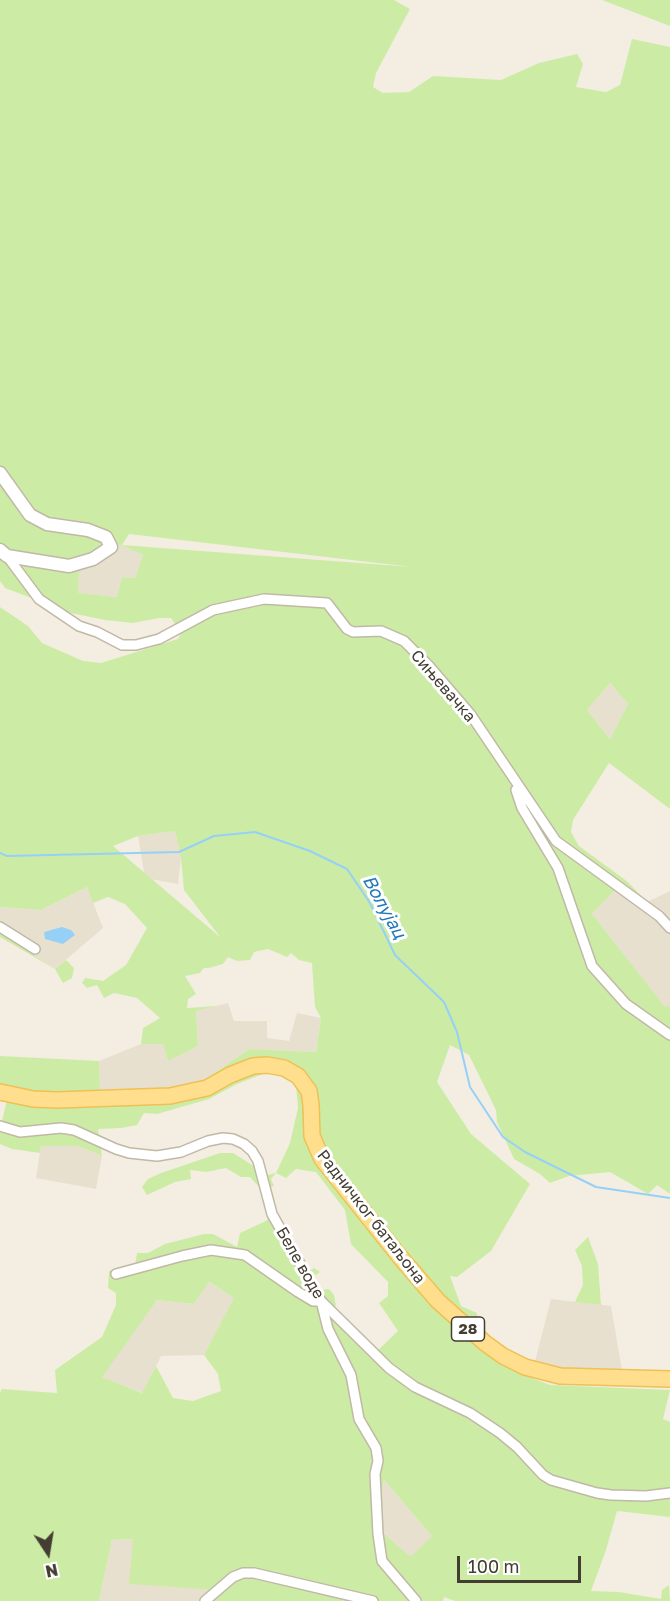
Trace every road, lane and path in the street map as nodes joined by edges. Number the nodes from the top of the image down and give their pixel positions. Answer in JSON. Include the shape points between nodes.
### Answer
{"nodes":[{"id":1,"x":0,"y":473,"type":"edge"},
{"id":2,"x":4,"y":553,"type":"edge"},
{"id":3,"x":513,"y":779,"type":"junction"},
{"id":4,"x":0,"y":927,"type":"edge"},
{"id":5,"x":670,"y":928,"type":"edge"},
{"id":6,"x":35,"y":949,"type":"dead end"},
{"id":7,"x":670,"y":1035,"type":"edge"},
{"id":8,"x":0,"y":1092,"type":"edge"},
{"id":9,"x":0,"y":1126,"type":"edge"},
{"id":10,"x":116,"y":1274,"type":"dead end"},
{"id":11,"x":321,"y":1301,"type":"junction"},
{"id":12,"x":670,"y":1379,"type":"edge"},
{"id":13,"x":670,"y":1493,"type":"edge"},
{"id":14,"x":205,"y":1601,"type":"edge"},
{"id":15,"x":373,"y":1601,"type":"edge"},
{"id":16,"x":416,"y":1601,"type":"edge"}],
"edges":[{"from":1,"to":2,"type":"street","via":[[30,515],[47,524],[106,537],[111,547],[93,559],[69,566]]},
{"from":2,"to":3,"type":"street","name":"Сињевачка","via":[[39,599],[56,613],[128,646],[159,639],[213,610],[264,599],[327,603],[353,632],[381,631],[404,640],[471,715]]},
{"from":3,"to":5,"type":"street","name":"Сињевачка","via":[[556,840],[660,916]]},
{"from":3,"to":7,"type":"street","via":[[522,808],[558,868],[592,966],[626,1004]]},
{"from":4,"to":6,"type":"street"},
{"from":8,"to":12,"type":"main road","name":"Радничког батаљона","number":"28","via":[[49,1100],[170,1096],[207,1088],[253,1066],[285,1068],[298,1076],[309,1091],[312,1136],[322,1159],[433,1296],[485,1343],[525,1367],[560,1376]]},
{"from":9,"to":11,"type":"street","name":"Беле воде","via":[[20,1132],[74,1130],[116,1149],[144,1155],[171,1155],[223,1138],[244,1144],[258,1161],[272,1214]]},
{"from":10,"to":11,"type":"street","via":[[211,1250],[245,1255],[298,1292]]},
{"from":11,"to":13,"type":"street","name":"Беле воде","via":[[397,1374],[500,1433],[551,1480],[597,1494]]},
{"from":11,"to":16,"type":"street","via":[[328,1329],[351,1375],[359,1419],[376,1448],[382,1561]]},
{"from":14,"to":15,"type":"street","via":[[224,1582],[243,1573]]}]}
